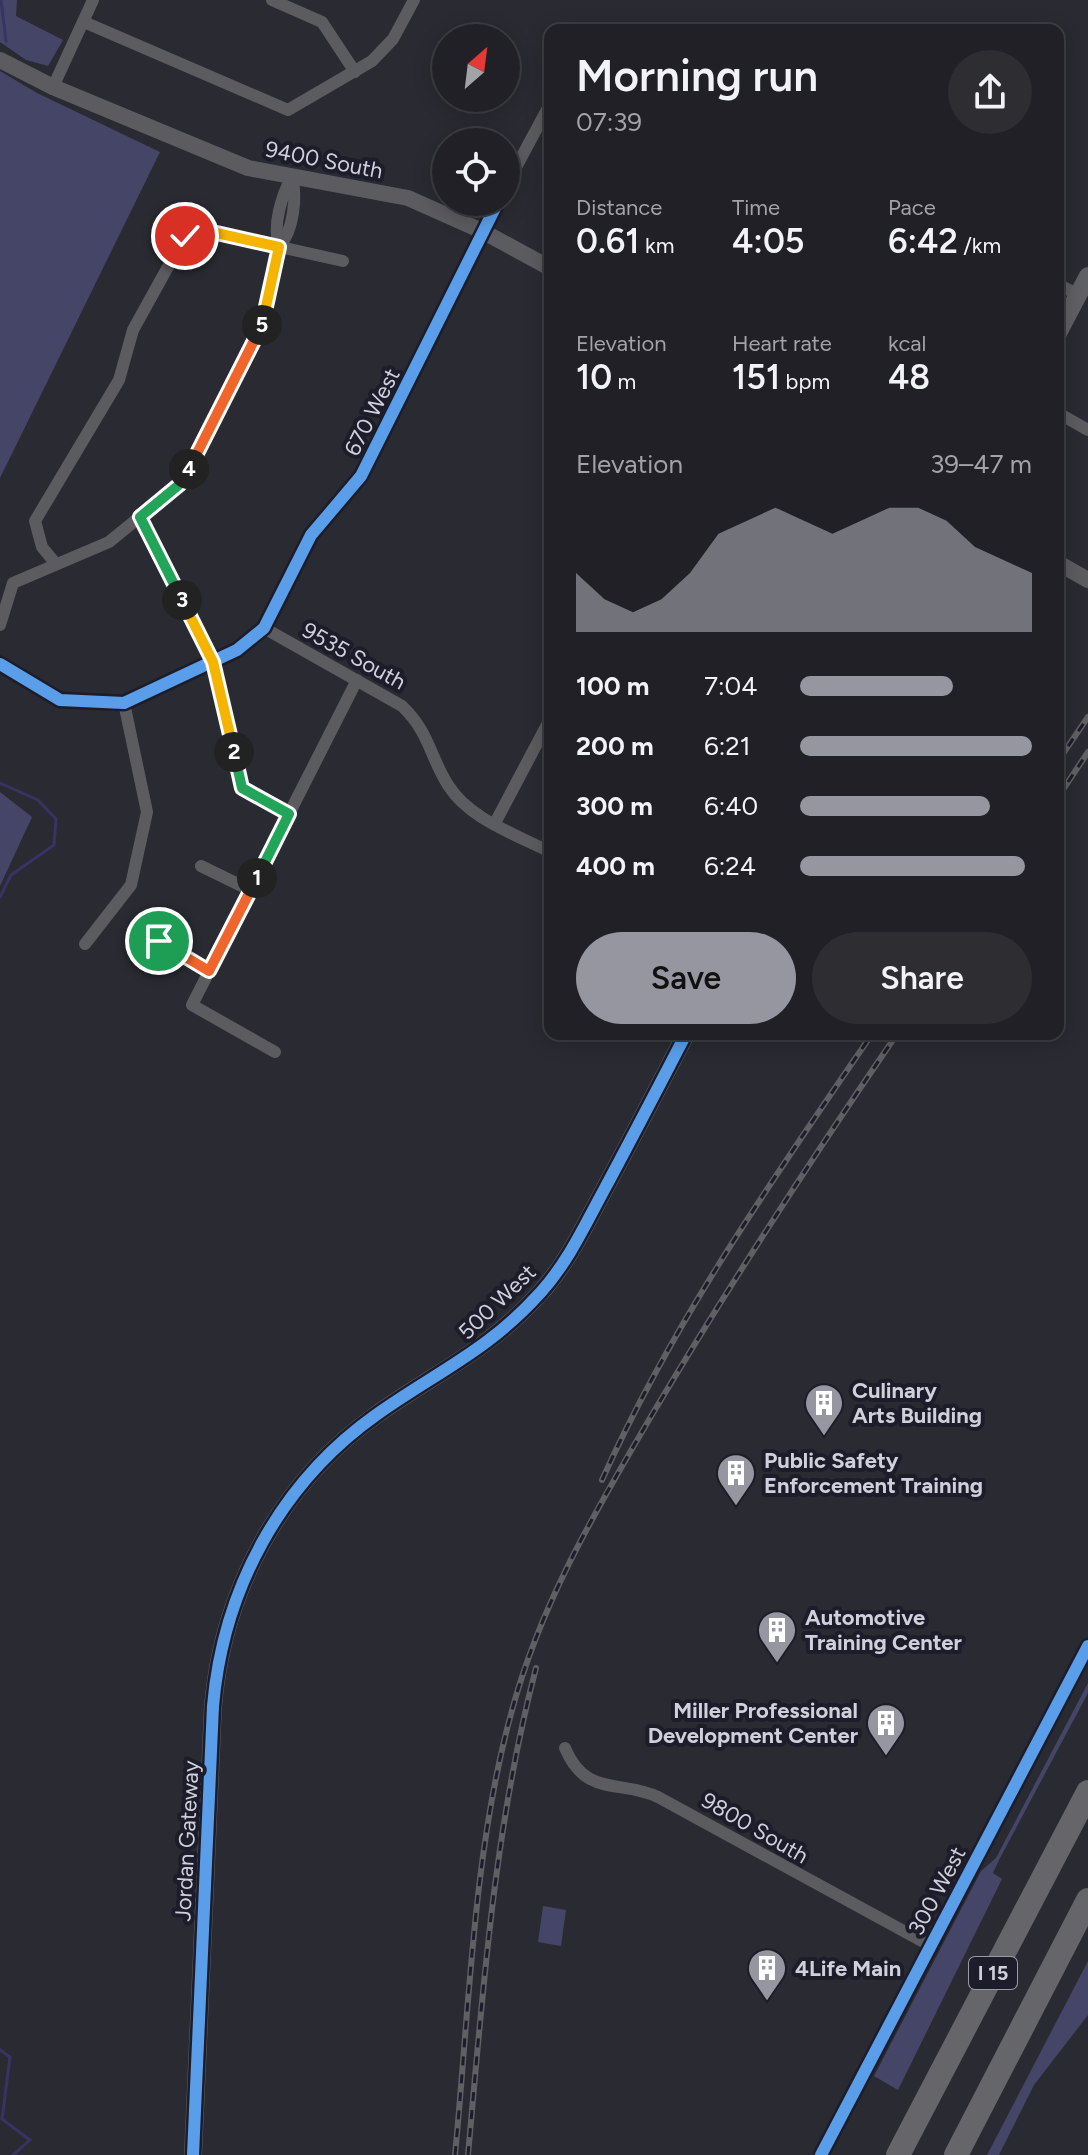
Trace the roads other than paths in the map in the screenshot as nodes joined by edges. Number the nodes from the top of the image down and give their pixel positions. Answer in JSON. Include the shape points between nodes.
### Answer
{"nodes":[{"id":1,"x":93,"y":0,"type":"edge"},
{"id":2,"x":272,"y":0,"type":"edge"},
{"id":3,"x":414,"y":0,"type":"edge"},
{"id":4,"x":84,"y":22,"type":"junction"},
{"id":5,"x":0,"y":60,"type":"edge"},
{"id":6,"x":355,"y":72,"type":"junction"},
{"id":7,"x":53,"y":87,"type":"junction"},
{"id":8,"x":544,"y":115,"type":"edge"},
{"id":9,"x":520,"y":160,"type":"edge"},
{"id":10,"x":292,"y":176,"type":"junction"},
{"id":11,"x":490,"y":216,"type":"edge"},
{"id":12,"x":482,"y":231,"type":"junction"},
{"id":13,"x":279,"y":247,"type":"junction"},
{"id":14,"x":343,"y":261,"type":"dead end"},
{"id":15,"x":544,"y":265,"type":"edge"},
{"id":16,"x":1088,"y":276,"type":"edge"},
{"id":17,"x":1064,"y":287,"type":"edge"},
{"id":18,"x":1078,"y":295,"type":"junction"},
{"id":19,"x":1064,"y":322,"type":"edge"},
{"id":20,"x":1064,"y":416,"type":"edge"},
{"id":21,"x":1087,"y":426,"type":"edge"},
{"id":22,"x":140,"y":517,"type":"junction"},
{"id":23,"x":56,"y":564,"type":"junction"},
{"id":24,"x":1064,"y":566,"type":"edge"},
{"id":25,"x":1088,"y":580,"type":"edge"},
{"id":26,"x":0,"y":625,"type":"edge"},
{"id":27,"x":264,"y":628,"type":"junction"},
{"id":28,"x":213,"y":662,"type":"junction"},
{"id":29,"x":0,"y":664,"type":"edge"},
{"id":30,"x":357,"y":680,"type":"junction"},
{"id":31,"x":124,"y":703,"type":"junction"},
{"id":32,"x":544,"y":730,"type":"edge"},
{"id":33,"x":289,"y":814,"type":"junction"},
{"id":34,"x":495,"y":823,"type":"junction"},
{"id":35,"x":544,"y":849,"type":"edge"},
{"id":36,"x":201,"y":866,"type":"dead end"},
{"id":37,"x":250,"y":890,"type":"junction"},
{"id":38,"x":159,"y":941,"type":"dead end"},
{"id":39,"x":85,"y":944,"type":"dead end"},
{"id":40,"x":209,"y":971,"type":"junction"},
{"id":41,"x":683,"y":1040,"type":"edge"},
{"id":42,"x":275,"y":1052,"type":"dead end"},
{"id":43,"x":264,"y":1538,"type":"joint"},
{"id":44,"x":1088,"y":1646,"type":"edge"},
{"id":45,"x":565,"y":1748,"type":"dead end"},
{"id":46,"x":1088,"y":1792,"type":"edge"},
{"id":47,"x":1088,"y":1900,"type":"edge"},
{"id":48,"x":931,"y":1946,"type":"junction"},
{"id":49,"x":193,"y":2155,"type":"edge"},
{"id":50,"x":821,"y":2155,"type":"edge"},
{"id":51,"x":898,"y":2155,"type":"edge"},
{"id":52,"x":956,"y":2155,"type":"edge"}],
"edges":[{"from":1,"to":4,"type":"street"},
{"from":2,"to":6,"type":"street","via":[[322,22]]},
{"from":3,"to":6,"type":"street","via":[[383,51]]},
{"from":4,"to":6,"type":"street","via":[[288,110]]},
{"from":4,"to":7,"type":"street"},
{"from":5,"to":7,"type":"street","name":"9400 South"},
{"from":7,"to":10,"type":"street","name":"9400 South","via":[[248,168]]},
{"from":8,"to":9,"type":"street"},
{"from":10,"to":12,"type":"street","name":"9400 South","via":[[408,198]]},
{"from":10,"to":13,"type":"street","via":[[276,235]]},
{"from":11,"to":12,"type":"street","name":"670 West"},
{"from":12,"to":15,"type":"street","name":"9400 South"},
{"from":12,"to":27,"type":"street","name":"670 West","via":[[361,476],[311,535]]},
{"from":13,"to":14,"type":"street"},
{"from":13,"to":22,"type":"street","via":[[260,333],[180,484]]},
{"from":13,"to":23,"type":"street","via":[[199,229],[185,236],[133,330],[119,380],[35,521],[42,547]]},
{"from":16,"to":18,"type":"main road"},
{"from":17,"to":18,"type":"street"},
{"from":18,"to":19,"type":"main road"},
{"from":20,"to":21,"type":"street"},
{"from":22,"to":23,"type":"street","via":[[109,542]]},
{"from":22,"to":28,"type":"street"},
{"from":23,"to":26,"type":"street","via":[[13,583]]},
{"from":24,"to":25,"type":"street"},
{"from":27,"to":28,"type":"street"},
{"from":27,"to":30,"type":"street","name":"9535 South"},
{"from":28,"to":31,"type":"street"},
{"from":28,"to":33,"type":"street","via":[[242,788]]},
{"from":29,"to":31,"type":"street","via":[[60,700]]},
{"from":30,"to":33,"type":"street"},
{"from":30,"to":34,"type":"street","name":"9535 South","via":[[402,706],[421,724],[447,784],[465,807]]},
{"from":31,"to":39,"type":"street","via":[[147,812],[131,885]]},
{"from":32,"to":34,"type":"street"},
{"from":33,"to":37,"type":"street"},
{"from":34,"to":35,"type":"street"},
{"from":36,"to":37,"type":"street"},
{"from":37,"to":40,"type":"street"},
{"from":38,"to":40,"type":"street"},
{"from":40,"to":42,"type":"street","via":[[192,1005]]},
{"from":41,"to":43,"type":"main road","name":"500 West","via":[[577,1240],[544,1289],[490,1343],[345,1439],[298,1490]]},
{"from":43,"to":49,"type":"main road","name":"Jordan Gateway","via":[[231,1606],[217,1665]]},
{"from":44,"to":48,"type":"street","name":"300 West"},
{"from":45,"to":48,"type":"street","name":"9800 South","via":[[581,1774],[609,1787],[658,1797]]},
{"from":46,"to":51,"type":"highway","number":"I 15"},
{"from":47,"to":52,"type":"highway","number":"I 15"},
{"from":48,"to":50,"type":"street","name":"300 West"}]}
